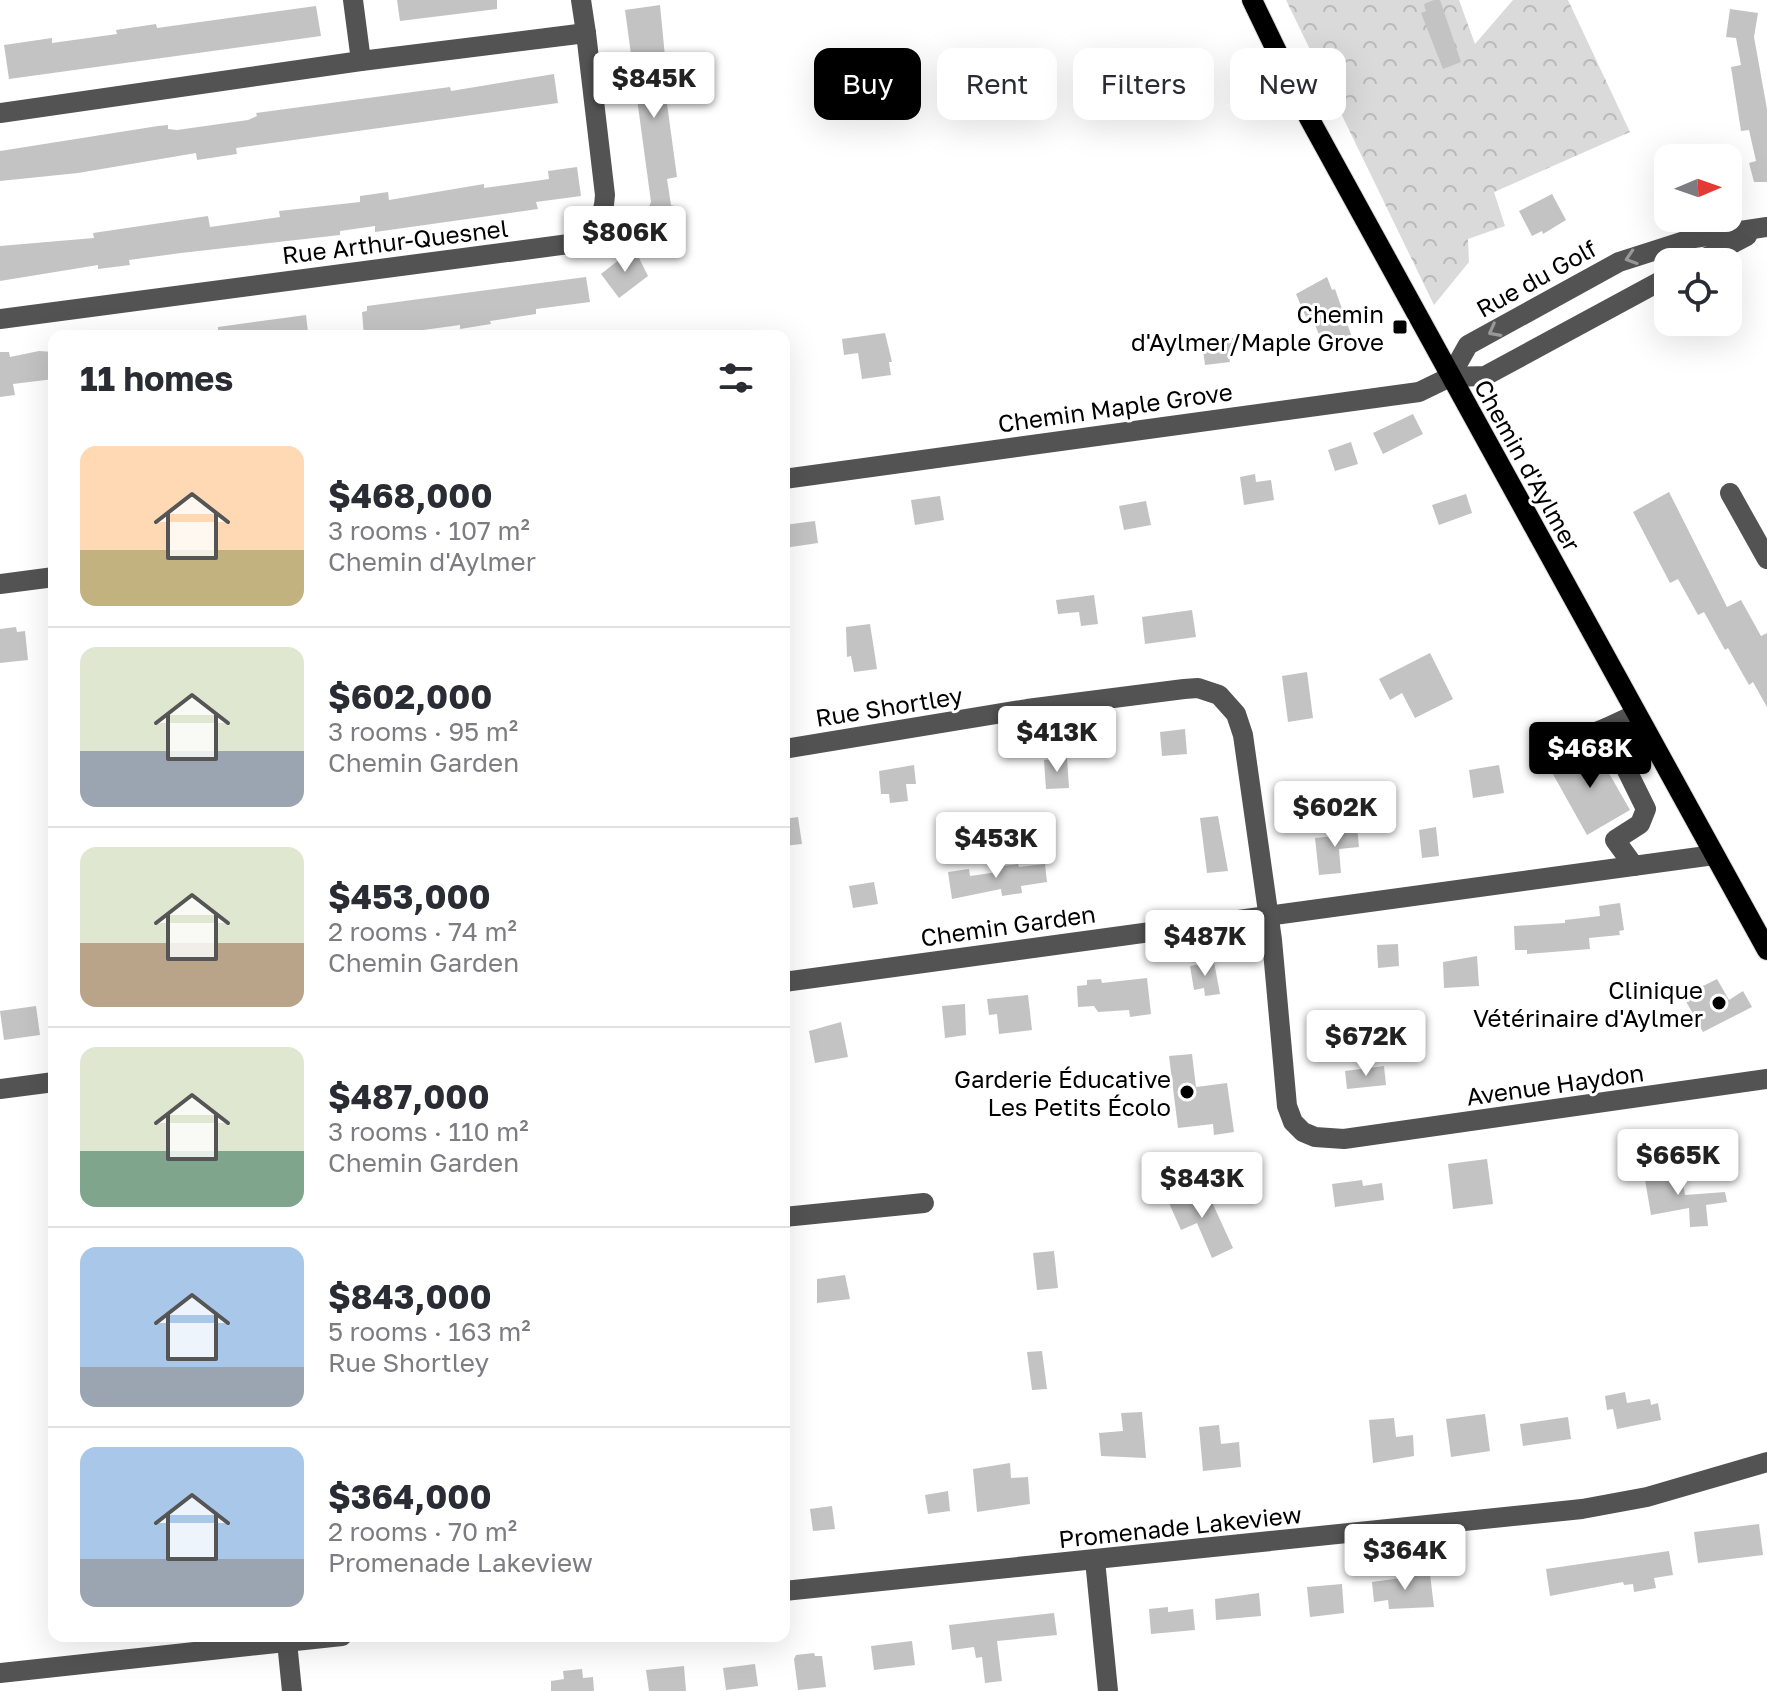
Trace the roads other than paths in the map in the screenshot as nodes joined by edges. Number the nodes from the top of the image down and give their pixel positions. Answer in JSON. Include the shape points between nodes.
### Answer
{"nodes":[{"id":1,"x":353,"y":0,"type":"edge"},
{"id":2,"x":581,"y":0,"type":"edge"},
{"id":3,"x":1252,"y":0,"type":"edge"},
{"id":4,"x":586,"y":33,"type":"junction"},
{"id":5,"x":361,"y":61,"type":"junction"},
{"id":6,"x":0,"y":113,"type":"edge"},
{"id":7,"x":1764,"y":228,"type":"edge"},
{"id":8,"x":1725,"y":248,"type":"edge"},
{"id":9,"x":1654,"y":285,"type":"edge"},
{"id":10,"x":0,"y":319,"type":"edge"},
{"id":11,"x":1450,"y":377,"type":"junction"},
{"id":12,"x":790,"y":478,"type":"edge"},
{"id":13,"x":1730,"y":493,"type":"dead end"},
{"id":14,"x":1767,"y":559,"type":"edge"},
{"id":15,"x":48,"y":578,"type":"edge"},
{"id":16,"x":0,"y":584,"type":"edge"},
{"id":17,"x":1636,"y":714,"type":"junction"},
{"id":18,"x":1606,"y":728,"type":"junction"},
{"id":19,"x":1557,"y":747,"type":"dead end"},
{"id":20,"x":790,"y":748,"type":"edge"},
{"id":21,"x":1714,"y":855,"type":"junction"},
{"id":22,"x":1634,"y":866,"type":"junction"},
{"id":23,"x":1268,"y":916,"type":"junction"},
{"id":24,"x":1767,"y":950,"type":"edge"},
{"id":25,"x":790,"y":981,"type":"edge"},
{"id":26,"x":1767,"y":1079,"type":"edge"},
{"id":27,"x":48,"y":1083,"type":"edge"},
{"id":28,"x":0,"y":1089,"type":"edge"},
{"id":29,"x":1303,"y":1132,"type":"joint"},
{"id":30,"x":924,"y":1203,"type":"dead end"},
{"id":31,"x":790,"y":1216,"type":"edge"},
{"id":32,"x":1767,"y":1462,"type":"edge"},
{"id":33,"x":1095,"y":1560,"type":"junction"},
{"id":34,"x":790,"y":1590,"type":"edge"},
{"id":35,"x":287,"y":1642,"type":"joint"},
{"id":36,"x":0,"y":1673,"type":"edge"},
{"id":37,"x":292,"y":1691,"type":"edge"},
{"id":38,"x":1108,"y":1691,"type":"edge"}],
"edges":[{"from":1,"to":5,"type":"street"},
{"from":2,"to":4,"type":"street","name":"Rue Arthur-Quesnel"},
{"from":3,"to":11,"type":"main road","name":"Chemin d'Aylmer","via":[[1288,79]]},
{"from":4,"to":5,"type":"street"},
{"from":4,"to":10,"type":"street","name":"Rue Arthur-Quesnel","via":[[605,195],[600,220],[583,238],[549,247]]},
{"from":5,"to":6,"type":"street"},
{"from":7,"to":8,"type":"street","name":"Rue du Golf"},
{"from":7,"to":11,"type":"street","name":"Rue du Golf","one_way":true,"via":[[1694,238],[1619,262],[1468,345]]},
{"from":9,"to":11,"type":"street","via":[[1485,376]]},
{"from":11,"to":12,"type":"street","name":"Chemin Maple Grove","via":[[1419,392]]},
{"from":11,"to":17,"type":"main road","name":"Chemin d'Aylmer"},
{"from":13,"to":14,"type":"street"},
{"from":15,"to":16,"type":"street"},
{"from":17,"to":18,"type":"street"},
{"from":17,"to":21,"type":"main road","name":"Chemin d'Aylmer"},
{"from":18,"to":19,"type":"street"},
{"from":18,"to":22,"type":"street","via":[[1646,809],[1640,824],[1615,840]]},
{"from":20,"to":23,"type":"street","name":"Rue Shortley","via":[[1027,709],[1209,690],[1229,703],[1243,735]]},
{"from":21,"to":22,"type":"street","name":"Chemin Garden"},
{"from":21,"to":24,"type":"main road","name":"Chemin d'Aylmer"},
{"from":22,"to":23,"type":"street","name":"Chemin Garden"},
{"from":23,"to":25,"type":"street","name":"Chemin Garden"},
{"from":23,"to":29,"type":"street","name":"Rue Shortley","via":[[1287,1106]]},
{"from":26,"to":29,"type":"street","name":"Avenue Haydon","via":[[1400,1133],[1328,1139]]},
{"from":27,"to":28,"type":"street"},
{"from":30,"to":31,"type":"street"},
{"from":32,"to":33,"type":"street","name":"Promenade Lakeview","via":[[1647,1497],[1582,1509]]},
{"from":33,"to":34,"type":"street","name":"Promenade Lakeview"},
{"from":33,"to":38,"type":"street"},
{"from":35,"to":36,"type":"street"},
{"from":35,"to":37,"type":"street"}]}
